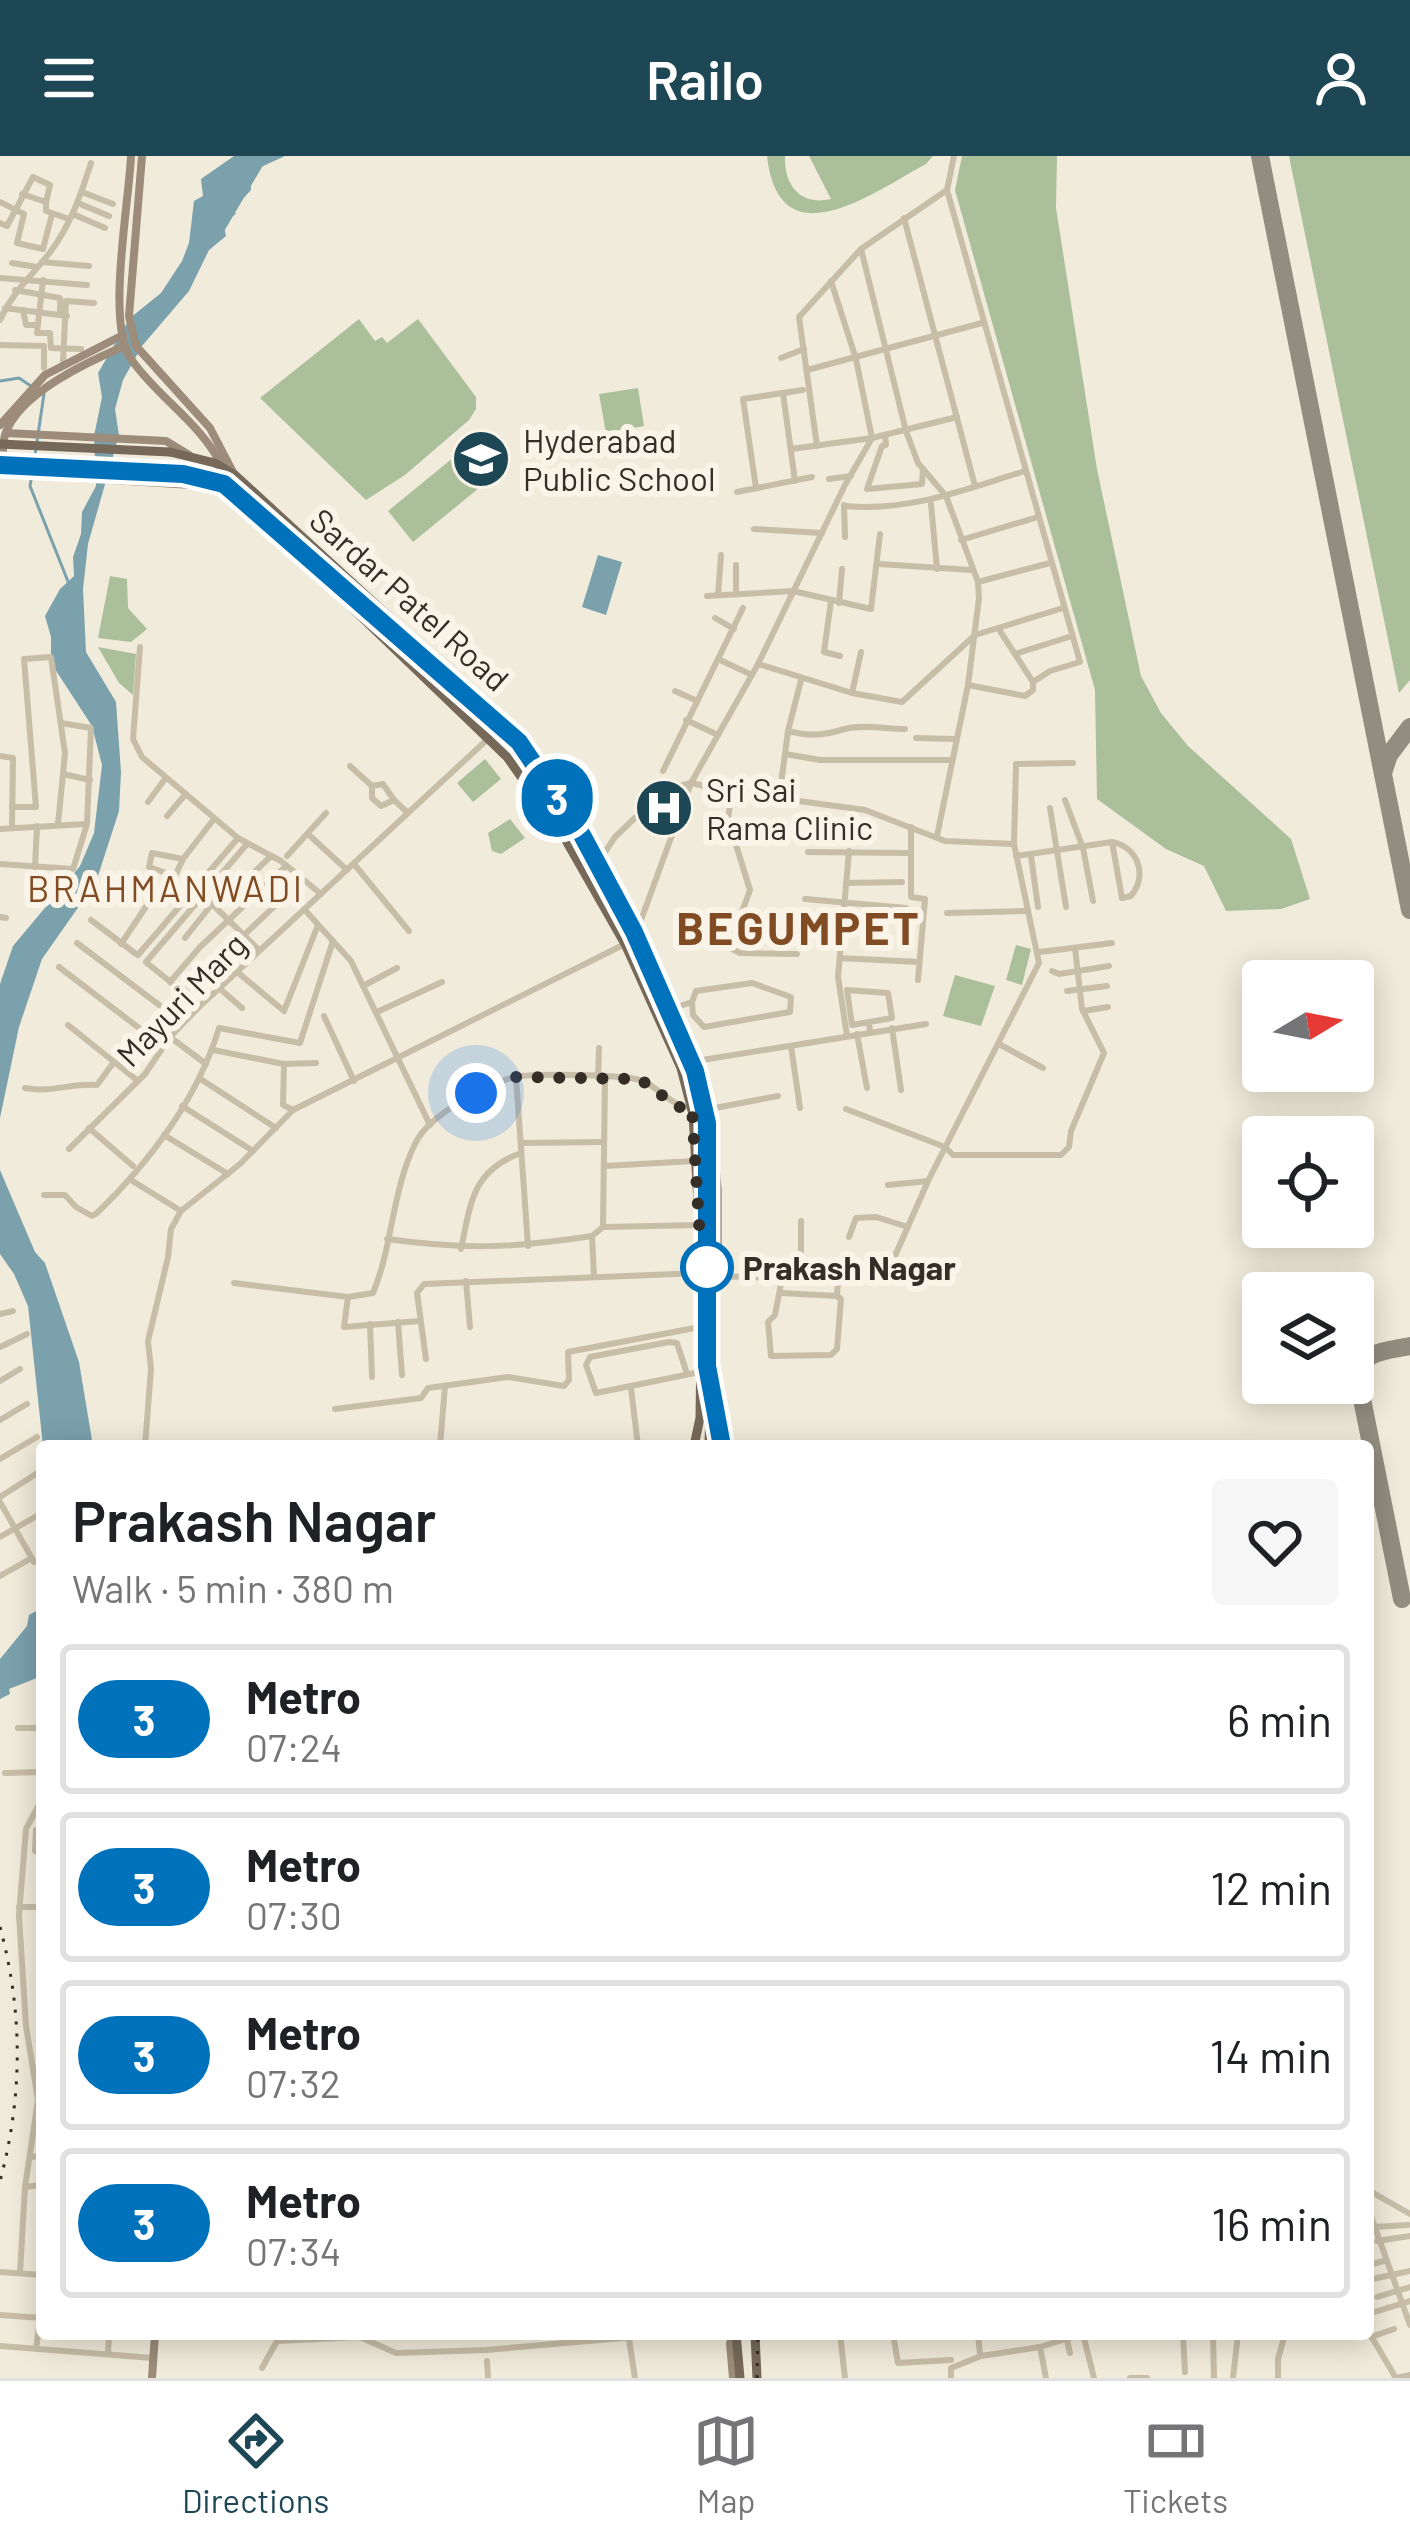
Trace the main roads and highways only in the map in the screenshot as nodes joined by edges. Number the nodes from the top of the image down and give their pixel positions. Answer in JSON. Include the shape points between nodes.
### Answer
{"nodes":[{"id":1,"x":0,"y":444,"type":"edge"},
{"id":2,"x":0,"y":458,"type":"edge"},
{"id":3,"x":706,"y":1372,"type":"junction"},
{"id":4,"x":704,"y":1440,"type":"edge"},
{"id":5,"x":705,"y":1440,"type":"edge"},
{"id":6,"x":735,"y":2340,"type":"edge"},
{"id":7,"x":755,"y":2340,"type":"edge"},
{"id":8,"x":737,"y":2378,"type":"edge"},
{"id":9,"x":758,"y":2378,"type":"edge"}],
"edges":[{"from":1,"to":3,"type":"main road","name":"Sardar Patel Road","bridge":true,"via":[[181,452],[223,467],[505,723],[599,861],[696,1061],[710,1108],[717,1189]]},
{"from":2,"to":3,"type":"main road","name":"Sardar Patel Road","bridge":true,"via":[[196,469],[489,737],[565,837],[681,1067],[698,1160]]},
{"from":3,"to":4,"type":"main road"},
{"from":3,"to":5,"type":"main road","name":"Sardar Patel Road"},
{"from":6,"to":8,"type":"main road"},
{"from":7,"to":9,"type":"main road"}]}
